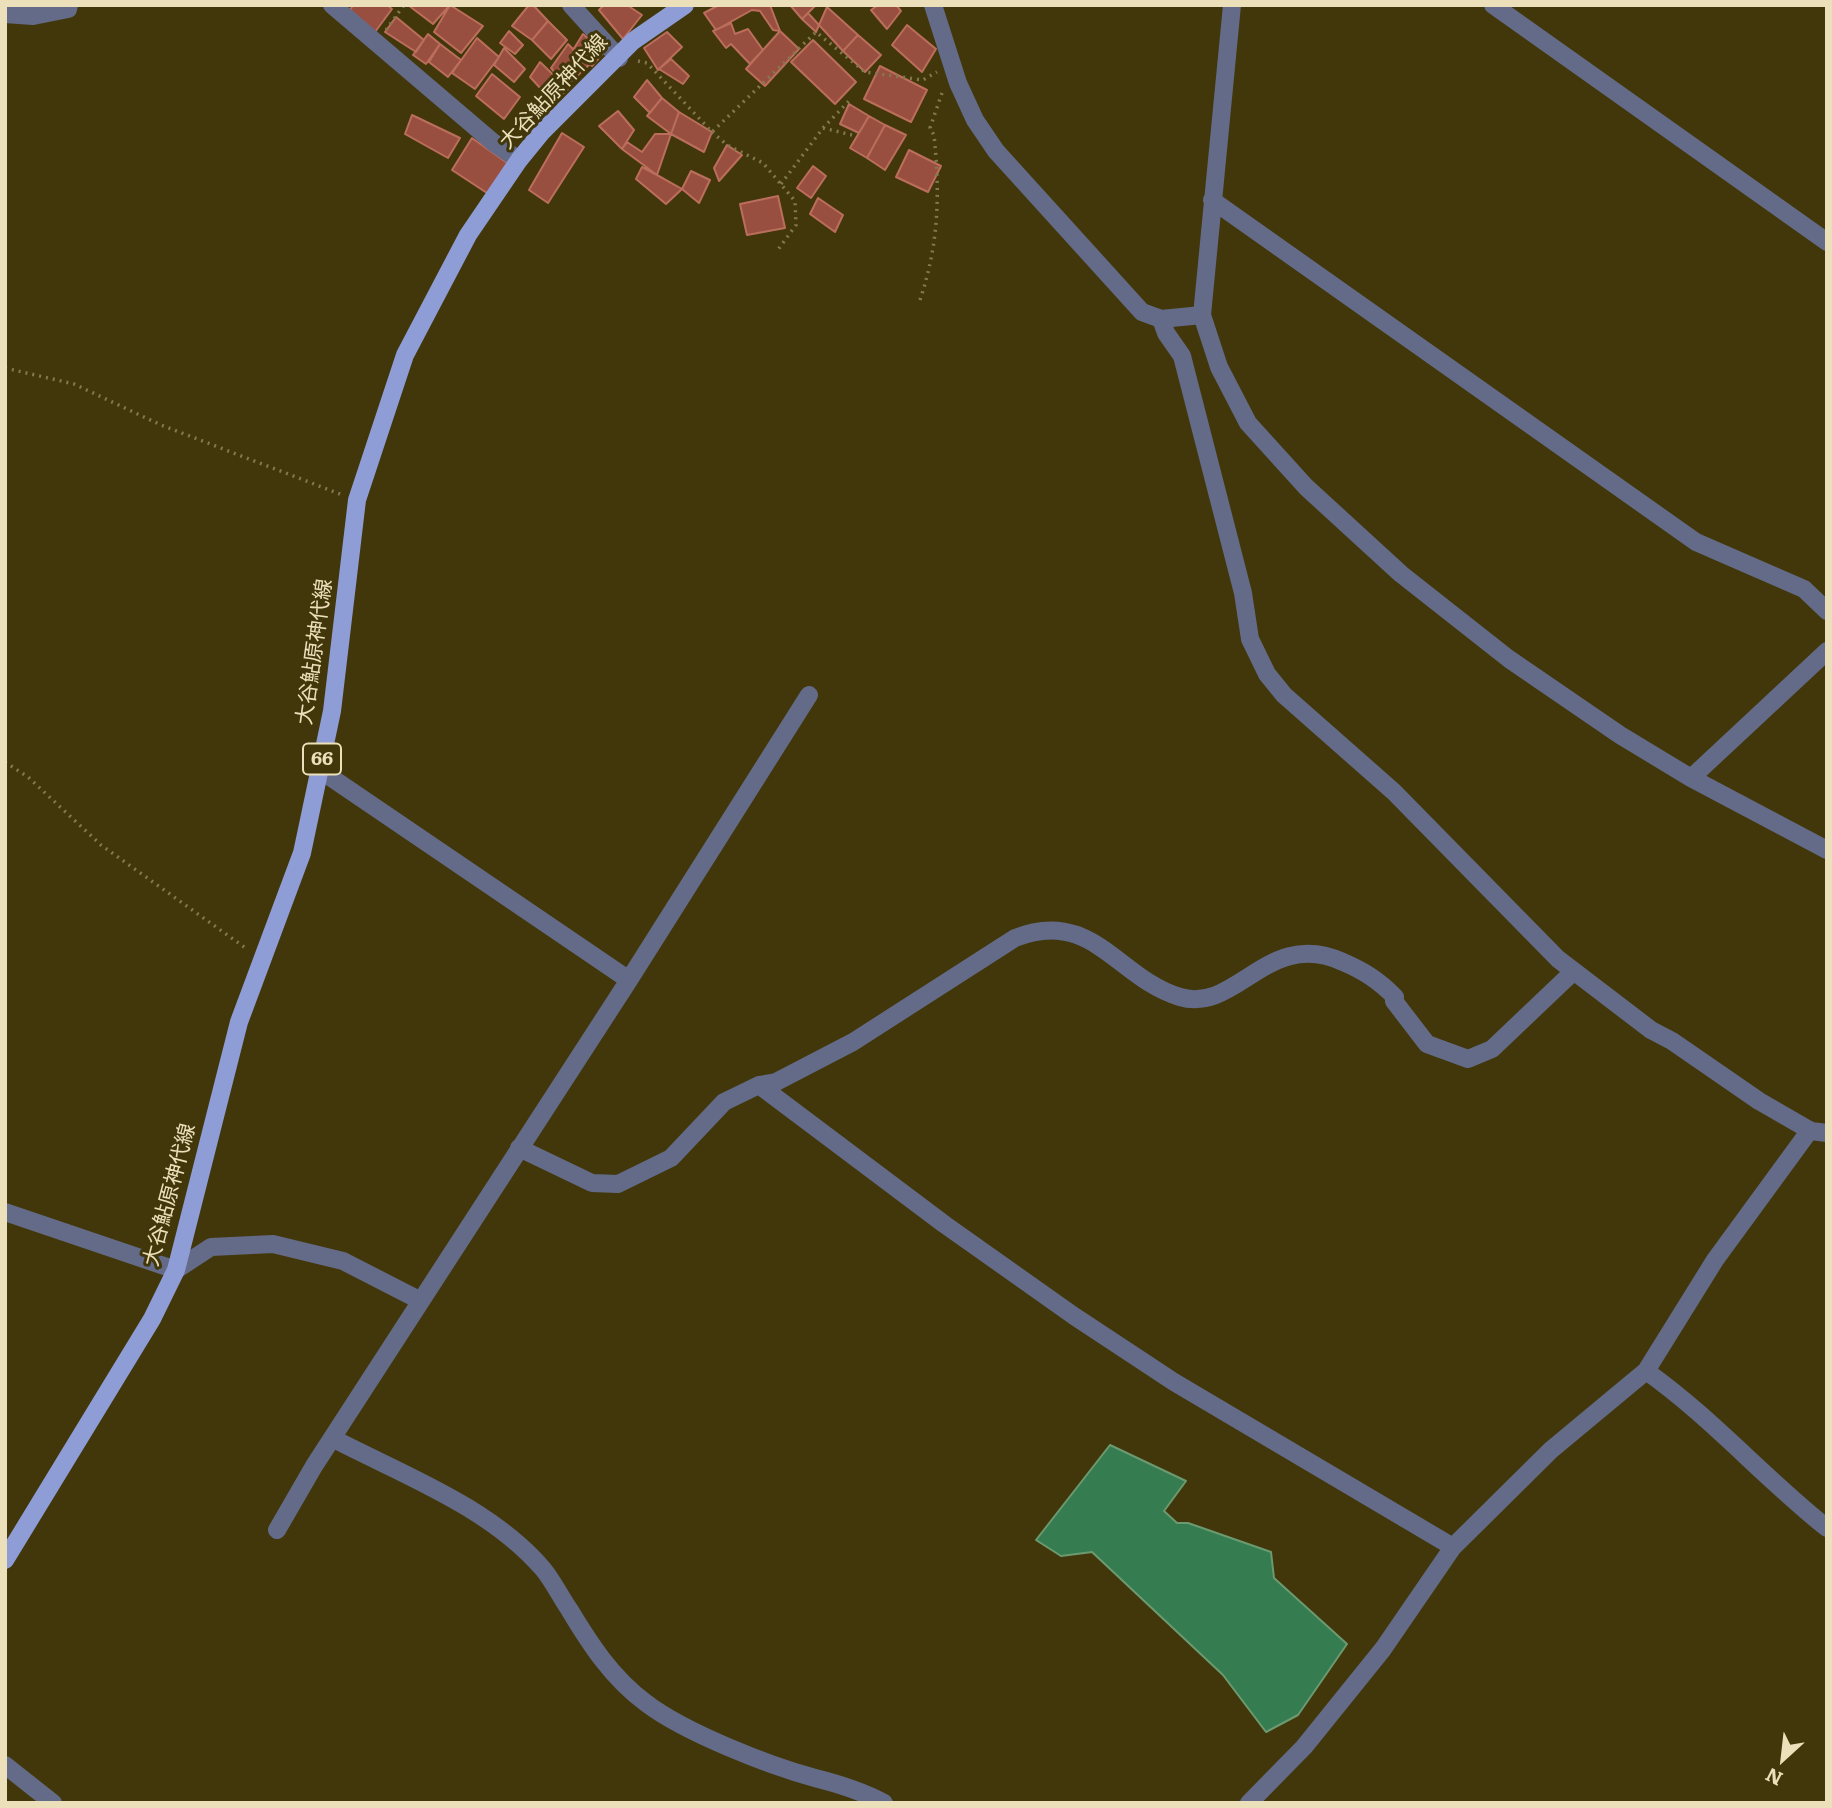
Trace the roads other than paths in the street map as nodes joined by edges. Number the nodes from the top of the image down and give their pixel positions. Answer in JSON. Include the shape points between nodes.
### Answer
{"nodes":[{"id":1,"x":69,"y":5,"type":"edge"},
{"id":2,"x":332,"y":5,"type":"edge"},
{"id":3,"x":571,"y":5,"type":"edge"},
{"id":4,"x":685,"y":5,"type":"edge"},
{"id":5,"x":933,"y":5,"type":"edge"},
{"id":6,"x":1232,"y":5,"type":"edge"},
{"id":7,"x":1493,"y":5,"type":"edge"},
{"id":8,"x":5,"y":14,"type":"edge"},
{"id":9,"x":618,"y":58,"type":"junction"},
{"id":10,"x":519,"y":160,"type":"junction"},
{"id":11,"x":1212,"y":200,"type":"junction"},
{"id":12,"x":1827,"y":242,"type":"edge"},
{"id":13,"x":1202,"y":315,"type":"junction"},
{"id":14,"x":1161,"y":319,"type":"junction"},
{"id":15,"x":1827,"y":611,"type":"edge"},
{"id":16,"x":1827,"y":651,"type":"edge"},
{"id":17,"x":808,"y":695,"type":"dead end"},
{"id":18,"x":320,"y":770,"type":"junction"},
{"id":19,"x":1690,"y":778,"type":"junction"},
{"id":20,"x":1827,"y":850,"type":"edge"},
{"id":21,"x":1574,"y":971,"type":"junction"},
{"id":22,"x":629,"y":980,"type":"junction"},
{"id":23,"x":760,"y":1085,"type":"junction"},
{"id":24,"x":1818,"y":1131,"type":"edge"},
{"id":25,"x":519,"y":1148,"type":"junction"},
{"id":26,"x":5,"y":1212,"type":"edge"},
{"id":27,"x":176,"y":1270,"type":"junction"},
{"id":28,"x":421,"y":1301,"type":"junction"},
{"id":29,"x":1646,"y":1371,"type":"junction"},
{"id":30,"x":332,"y":1438,"type":"junction"},
{"id":31,"x":1827,"y":1528,"type":"edge"},
{"id":32,"x":277,"y":1530,"type":"dead end"},
{"id":33,"x":1453,"y":1547,"type":"junction"},
{"id":34,"x":5,"y":1560,"type":"edge"},
{"id":35,"x":5,"y":1765,"type":"edge"},
{"id":36,"x":53,"y":1803,"type":"edge"},
{"id":37,"x":884,"y":1803,"type":"edge"},
{"id":38,"x":1249,"y":1803,"type":"edge"}],
"edges":[{"from":1,"to":8,"type":"street","via":[[68,9],[33,16]]},
{"from":2,"to":10,"type":"street"},
{"from":3,"to":9,"type":"street"},
{"from":4,"to":9,"type":"main road","name":"大谷鮎原神代線","number":"66","via":[[633,41]]},
{"from":5,"to":14,"type":"street","via":[[975,120],[996,151],[1142,313]]},
{"from":6,"to":11,"type":"street"},
{"from":7,"to":12,"type":"street"},
{"from":9,"to":10,"type":"main road","name":"大谷鮎原神代線","number":"66","via":[[541,132]]},
{"from":10,"to":18,"type":"main road","name":"大谷鮎原神代線","number":"66","via":[[468,236],[405,355],[357,500],[332,711]]},
{"from":11,"to":13,"type":"street"},
{"from":11,"to":15,"type":"street","via":[[1696,542],[1804,589]]},
{"from":13,"to":14,"type":"street"},
{"from":13,"to":19,"type":"street","via":[[1219,367],[1248,423],[1306,487],[1401,574],[1509,659]]},
{"from":14,"to":21,"type":"street","via":[[1182,355],[1243,593],[1250,639],[1267,674]]},
{"from":16,"to":19,"type":"street"},
{"from":17,"to":22,"type":"street"},
{"from":18,"to":22,"type":"street"},
{"from":18,"to":27,"type":"main road","name":"大谷鮎原神代線","number":"66","via":[[302,853],[239,1022]]},
{"from":19,"to":20,"type":"street"},
{"from":21,"to":23,"type":"street","via":[[1492,1049],[1468,1059],[1427,1044],[1395,997],[1374,976],[1327,954],[1304,951],[1276,959],[1223,991],[1203,999],[1181,998],[1139,976],[1111,952],[1064,930],[1035,930],[1015,938],[853,1042],[776,1082]]},
{"from":21,"to":24,"type":"street","via":[[1651,1030],[1759,1101]]},
{"from":22,"to":25,"type":"street"},
{"from":23,"to":25,"type":"street","via":[[724,1102],[671,1158],[618,1184],[592,1183]]},
{"from":23,"to":33,"type":"street","via":[[1085,1324]]},
{"from":24,"to":29,"type":"street","via":[[1715,1260]]},
{"from":25,"to":28,"type":"street"},
{"from":26,"to":27,"type":"street"},
{"from":27,"to":28,"type":"street","via":[[211,1247],[273,1244],[343,1261]]},
{"from":27,"to":34,"type":"main road","name":"大谷鮎原神代線","number":"66","via":[[152,1319]]},
{"from":28,"to":30,"type":"street"},
{"from":29,"to":31,"type":"street","via":[[1685,1398]]},
{"from":29,"to":33,"type":"street","via":[[1551,1450]]},
{"from":30,"to":32,"type":"street"},
{"from":30,"to":37,"type":"street","via":[[453,1500],[518,1543],[545,1571],[590,1645],[621,1683],[647,1704],[697,1734]]},
{"from":33,"to":38,"type":"street","via":[[1374,1660],[1304,1747]]},
{"from":35,"to":36,"type":"street"}]}
